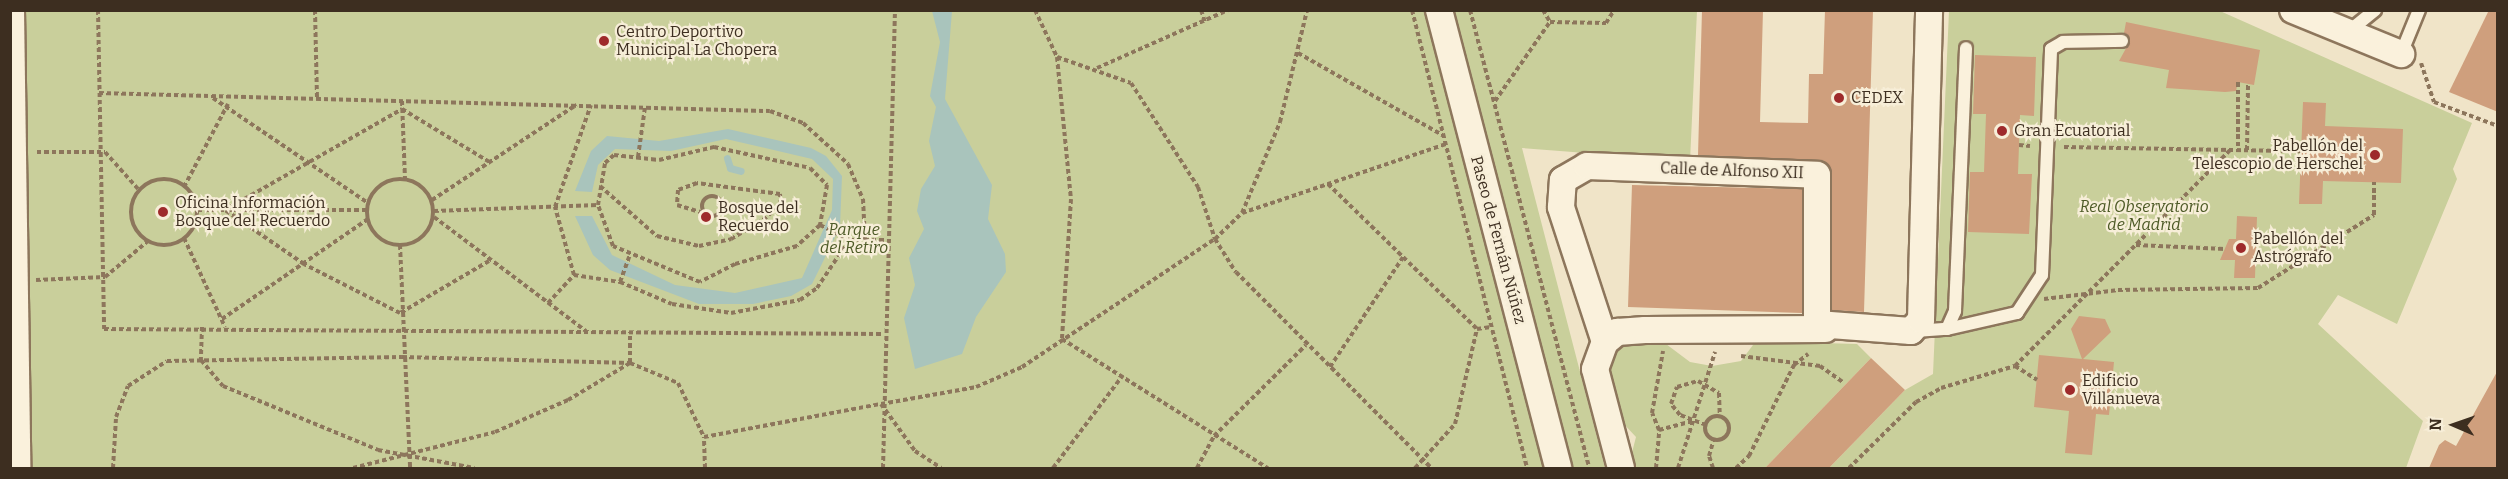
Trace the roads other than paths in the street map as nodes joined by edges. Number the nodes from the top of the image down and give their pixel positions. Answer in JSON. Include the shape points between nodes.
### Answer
{"nodes":[{"id":1,"x":11,"y":10,"type":"edge"},
{"id":2,"x":1438,"y":10,"type":"edge"},
{"id":3,"x":1929,"y":10,"type":"edge"},
{"id":4,"x":2293,"y":10,"type":"edge"},
{"id":5,"x":2375,"y":10,"type":"edge"},
{"id":6,"x":2419,"y":10,"type":"edge"},
{"id":7,"x":2348,"y":32,"type":"junction"},
{"id":8,"x":2122,"y":41,"type":"dead end"},
{"id":9,"x":1966,"y":48,"type":"dead end"},
{"id":10,"x":2401,"y":54,"type":"joint"},
{"id":11,"x":1825,"y":329,"type":"junction"},
{"id":12,"x":1947,"y":329,"type":"junction"},
{"id":13,"x":1911,"y":331,"type":"junction"},
{"id":14,"x":1605,"y":342,"type":"junction"},
{"id":15,"x":17,"y":468,"type":"edge"},
{"id":16,"x":1558,"y":468,"type":"edge"},
{"id":17,"x":1621,"y":468,"type":"edge"}],
"edges":[{"from":1,"to":15,"type":"street"},
{"from":2,"to":16,"type":"street","name":"Paseo de Fernán Núñez"},
{"from":3,"to":13,"type":"street","via":[[1921,311]]},
{"from":4,"to":7,"type":"street"},
{"from":5,"to":7,"type":"lane"},
{"from":6,"to":10,"type":"lane"},
{"from":7,"to":10,"type":"street"},
{"from":8,"to":12,"type":"lane","via":[[2062,42],[2051,49],[2042,275],[2017,313]]},
{"from":9,"to":12,"type":"lane","via":[[1955,311]]},
{"from":11,"to":13,"type":"street"},
{"from":11,"to":14,"type":"street","via":[[1716,342],[1660,330],[1617,332]]},
{"from":11,"to":14,"type":"street","name":"Calle de Alfonso XII","via":[[1814,316],[1816,175],[1587,166],[1563,180],[1561,207]]},
{"from":12,"to":13,"type":"lane"},
{"from":14,"to":17,"type":"street","via":[[1595,369]]}]}
